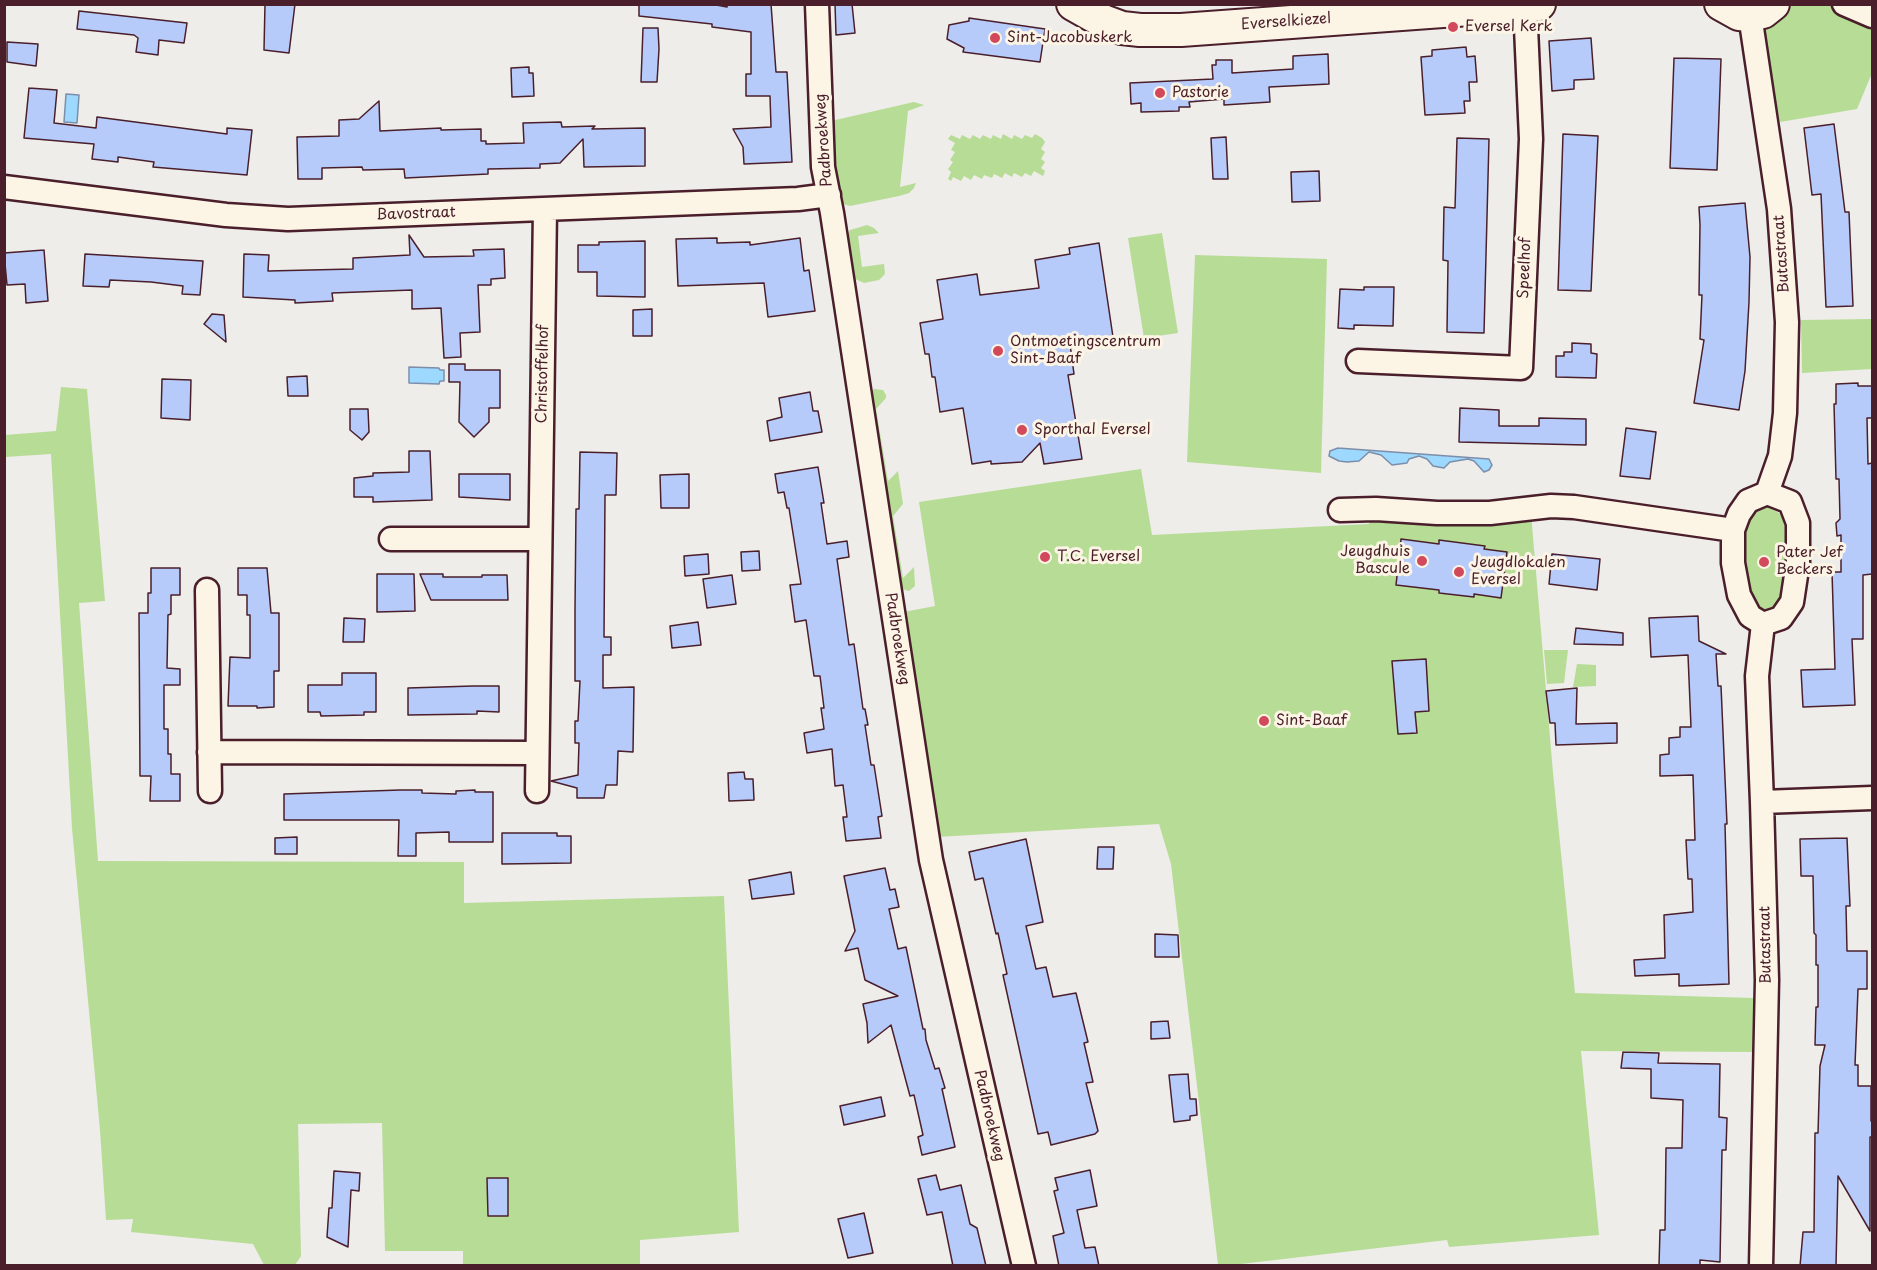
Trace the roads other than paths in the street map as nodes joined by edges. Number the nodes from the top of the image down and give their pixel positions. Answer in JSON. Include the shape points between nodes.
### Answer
{"nodes":[{"id":1,"x":817,"y":4,"type":"edge"},
{"id":2,"x":1073,"y":4,"type":"edge"},
{"id":3,"x":1844,"y":4,"type":"edge"},
{"id":4,"x":1532,"y":5,"type":"edge"},
{"id":5,"x":1748,"y":8,"type":"edge"},
{"id":6,"x":1872,"y":16,"type":"edge"},
{"id":7,"x":4,"y":187,"type":"edge"},
{"id":8,"x":829,"y":195,"type":"junction"},
{"id":9,"x":545,"y":209,"type":"junction"},
{"id":10,"x":1358,"y":361,"type":"dead end"},
{"id":11,"x":1767,"y":493,"type":"junction"},
{"id":12,"x":1340,"y":510,"type":"dead end"},
{"id":13,"x":1733,"y":530,"type":"junction"},
{"id":14,"x":391,"y":539,"type":"dead end"},
{"id":15,"x":540,"y":539,"type":"junction"},
{"id":16,"x":207,"y":590,"type":"dead end"},
{"id":17,"x":1763,"y":624,"type":"junction"},
{"id":18,"x":210,"y":752,"type":"junction"},
{"id":19,"x":537,"y":753,"type":"junction"},
{"id":20,"x":210,"y":791,"type":"dead end"},
{"id":21,"x":537,"y":791,"type":"dead end"},
{"id":22,"x":1872,"y":798,"type":"edge"},
{"id":23,"x":1762,"y":802,"type":"junction"},
{"id":24,"x":1024,"y":1266,"type":"edge"},
{"id":25,"x":1761,"y":1266,"type":"edge"}],
"edges":[{"from":1,"to":8,"type":"street","name":"Padbroekweg","via":[[824,167]]},
{"from":2,"to":4,"type":"street","name":"Everselkiezel","via":[[1103,21],[1140,30]]},
{"from":3,"to":6,"type":"street"},
{"from":4,"to":10,"type":"street","name":"Speelhof","via":[[1531,139],[1521,368]]},
{"from":5,"to":11,"type":"street","name":"Butastraat","via":[[1779,209],[1787,322],[1780,456]]},
{"from":7,"to":9,"type":"street","name":"Bavostraat","via":[[288,219]]},
{"from":8,"to":9,"type":"street","name":"Bavostraat"},
{"from":8,"to":24,"type":"street","name":"Padbroekweg","via":[[931,860]]},
{"from":9,"to":15,"type":"street","name":"Christoffelhof"},
{"from":11,"to":13,"type":"street","via":[[1748,501]]},
{"from":11,"to":17,"type":"street","via":[[1790,502],[1798,523],[1798,562],[1792,602],[1781,618]]},
{"from":12,"to":13,"type":"street","via":[[1469,513],[1574,507]]},
{"from":13,"to":17,"type":"street","via":[[1733,563],[1739,595],[1750,616]]},
{"from":14,"to":15,"type":"street"},
{"from":15,"to":19,"type":"street","name":"Christoffelhof"},
{"from":16,"to":18,"type":"street"},
{"from":17,"to":23,"type":"street","name":"Butastraat","via":[[1756,676]]},
{"from":18,"to":19,"type":"street"},
{"from":18,"to":20,"type":"street"},
{"from":19,"to":21,"type":"street","name":"Christoffelhof"},
{"from":22,"to":23,"type":"street"},
{"from":23,"to":25,"type":"street","name":"Butastraat","via":[[1767,980]]}]}
